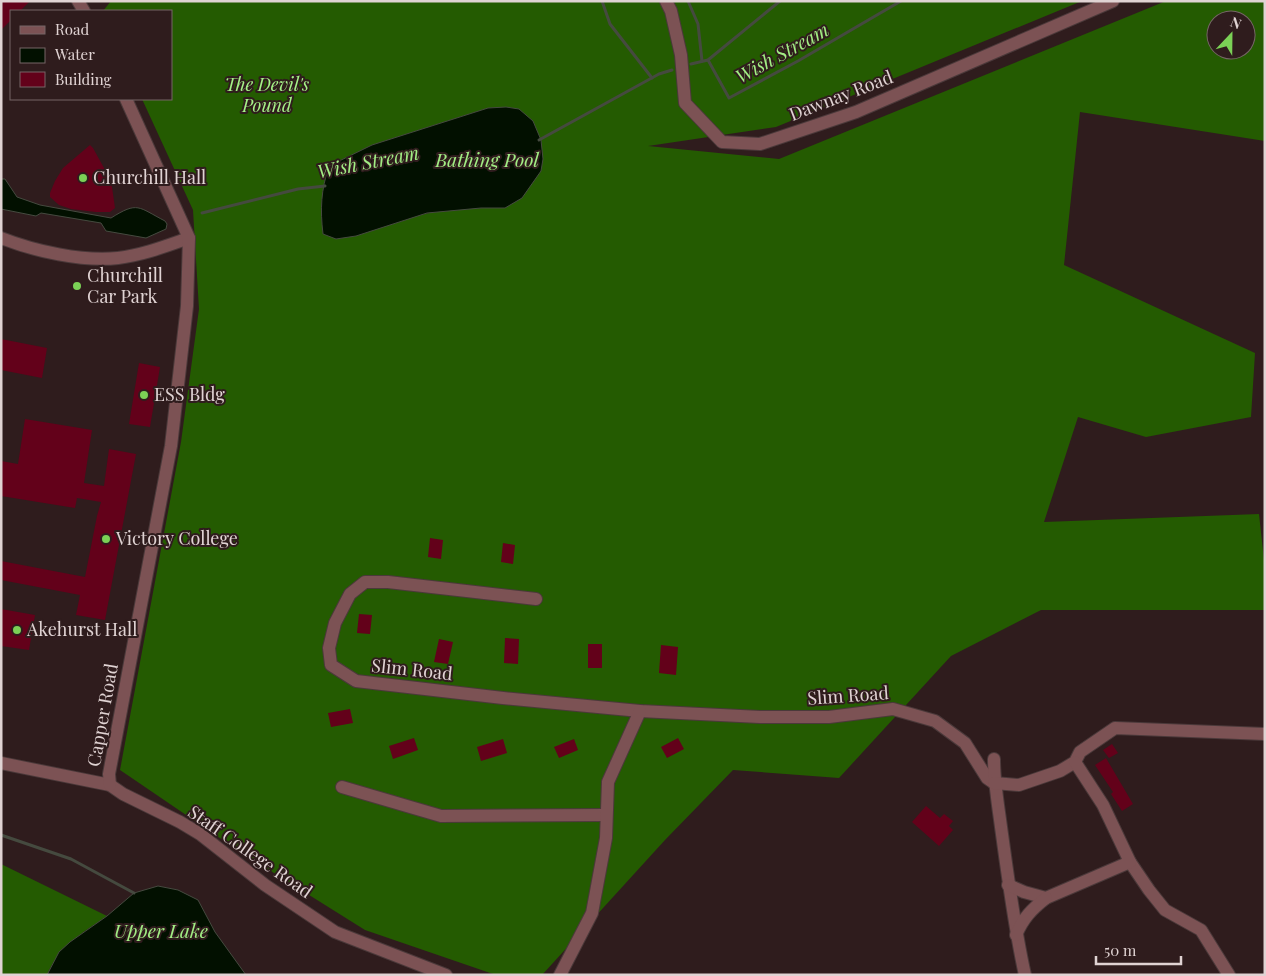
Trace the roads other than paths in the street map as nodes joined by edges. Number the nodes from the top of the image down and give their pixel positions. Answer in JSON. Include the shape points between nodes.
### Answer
{"nodes":[{"id":1,"x":666,"y":1,"type":"edge"},
{"id":2,"x":1113,"y":1,"type":"edge"},
{"id":3,"x":126,"y":100,"type":"edge"},
{"id":4,"x":1,"y":238,"type":"edge"},
{"id":5,"x":189,"y":238,"type":"junction"},
{"id":6,"x":536,"y":599,"type":"dead end"},
{"id":7,"x":640,"y":711,"type":"junction"},
{"id":8,"x":1265,"y":734,"type":"edge"},
{"id":9,"x":994,"y":759,"type":"dead end"},
{"id":10,"x":1075,"y":762,"type":"junction"},
{"id":11,"x":1,"y":763,"type":"edge"},
{"id":12,"x":994,"y":784,"type":"junction"},
{"id":13,"x":110,"y":785,"type":"junction"},
{"id":14,"x":342,"y":787,"type":"dead end"},
{"id":15,"x":606,"y":816,"type":"junction"},
{"id":16,"x":1130,"y":862,"type":"junction"},
{"id":17,"x":1008,"y":885,"type":"junction"},
{"id":18,"x":1046,"y":898,"type":"junction"},
{"id":19,"x":1016,"y":935,"type":"junction"},
{"id":20,"x":446,"y":975,"type":"edge"},
{"id":21,"x":560,"y":975,"type":"edge"},
{"id":22,"x":1025,"y":975,"type":"edge"},
{"id":23,"x":1229,"y":975,"type":"edge"}],
"edges":[{"from":1,"to":2,"type":"street","name":"Dawnay Road","via":[[680,55],[685,103],[722,142],[760,144],[856,112]]},
{"from":3,"to":5,"type":"street","name":"Capper Road"},
{"from":4,"to":5,"type":"street","via":[[48,251],[103,258],[135,255]]},
{"from":5,"to":13,"type":"street","name":"Capper Road","via":[[187,306],[171,446],[109,774]]},
{"from":6,"to":7,"type":"street","name":"Slim Road","via":[[365,582],[350,594],[335,623],[329,648],[332,665],[356,681]]},
{"from":7,"to":12,"type":"street","name":"Slim Road","via":[[829,717],[893,709],[935,720],[965,743]]},
{"from":7,"to":15,"type":"street","via":[[608,782]]},
{"from":8,"to":10,"type":"street","via":[[1116,728],[1080,752]]},
{"from":9,"to":12,"type":"street"},
{"from":10,"to":12,"type":"street","via":[[1060,771],[1019,785]]},
{"from":10,"to":16,"type":"street","via":[[1102,805]]},
{"from":11,"to":13,"type":"street","name":"Staff College Road"},
{"from":12,"to":17,"type":"street","name":"Slim Road"},
{"from":13,"to":20,"type":"street","name":"Staff College Road","via":[[200,834],[264,885],[335,932]]},
{"from":14,"to":15,"type":"street","via":[[442,816]]},
{"from":15,"to":21,"type":"street","via":[[606,838],[592,913]]},
{"from":16,"to":18,"type":"street"},
{"from":16,"to":23,"type":"street","via":[[1165,910],[1201,930]]},
{"from":17,"to":18,"type":"street"},
{"from":17,"to":19,"type":"street","name":"Slim Road"},
{"from":18,"to":19,"type":"street","via":[[1028,912]]},
{"from":19,"to":22,"type":"street"}]}
